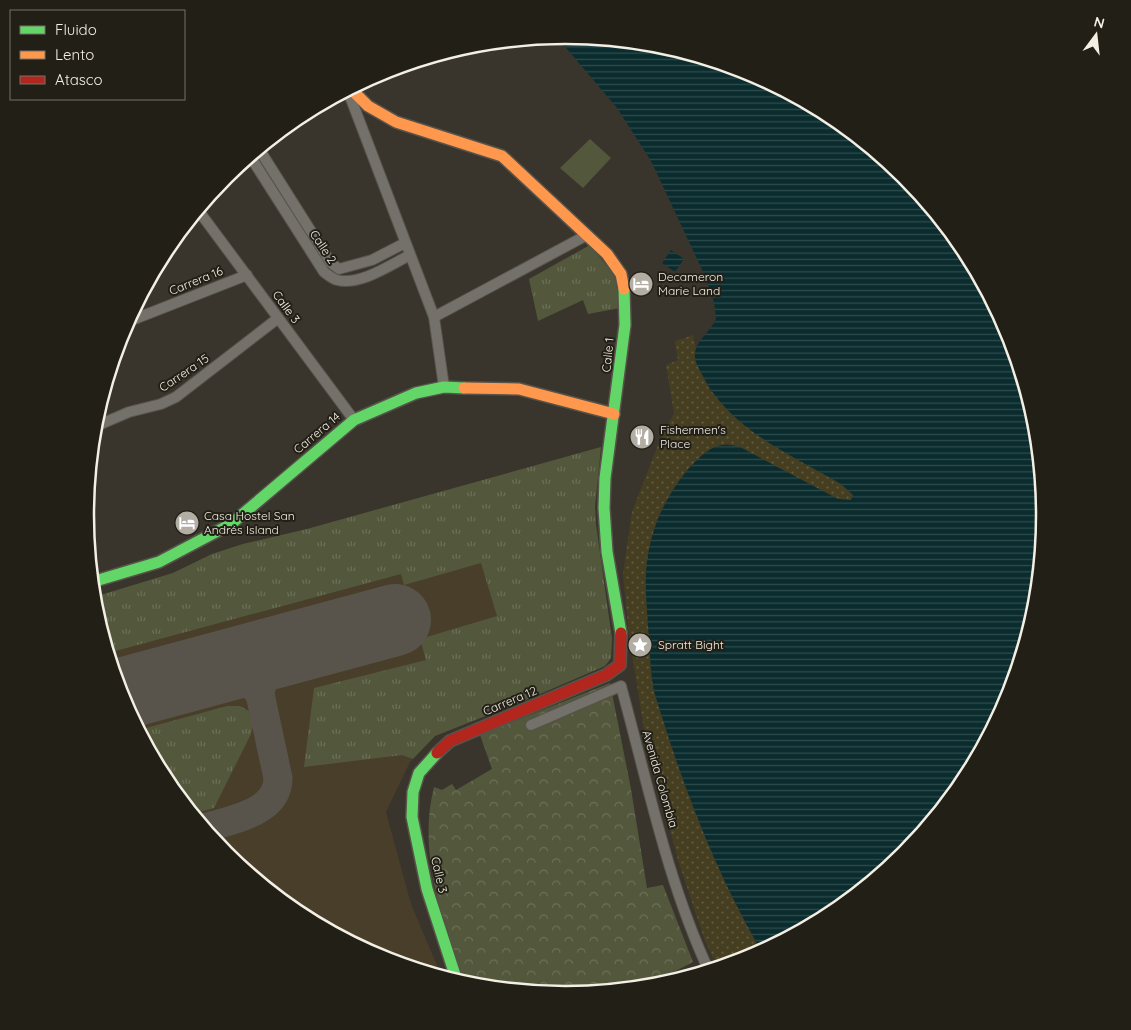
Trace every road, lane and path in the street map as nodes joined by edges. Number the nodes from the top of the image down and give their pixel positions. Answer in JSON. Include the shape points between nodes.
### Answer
{"nodes":[{"id":1,"x":354,"y":94,"type":"edge"},
{"id":2,"x":351,"y":95,"type":"edge"},
{"id":3,"x":263,"y":155,"type":"edge"},
{"id":4,"x":252,"y":164,"type":"edge"},
{"id":5,"x":202,"y":215,"type":"edge"},
{"id":6,"x":587,"y":235,"type":"junction"},
{"id":7,"x":405,"y":243,"type":"junction"},
{"id":8,"x":410,"y":255,"type":"junction"},
{"id":9,"x":339,"y":269,"type":"junction"},
{"id":10,"x":246,"y":275,"type":"junction"},
{"id":11,"x":336,"y":280,"type":"junction"},
{"id":12,"x":434,"y":317,"type":"junction"},
{"id":13,"x":138,"y":318,"type":"edge"},
{"id":14,"x":277,"y":319,"type":"junction"},
{"id":15,"x":444,"y":387,"type":"junction"},
{"id":16,"x":614,"y":414,"type":"junction"},
{"id":17,"x":354,"y":420,"type":"junction"},
{"id":18,"x":103,"y":423,"type":"edge"},
{"id":19,"x":99,"y":580,"type":"edge"},
{"id":20,"x":620,"y":665,"type":"joint"},
{"id":21,"x":531,"y":726,"type":"dead end"},
{"id":22,"x":419,"y":773,"type":"joint"},
{"id":23,"x":707,"y":964,"type":"edge"},
{"id":24,"x":454,"y":972,"type":"edge"}],
"edges":[{"from":1,"to":6,"type":"main road","name":"Calle 1","via":[[385,117],[502,156]]},
{"from":2,"to":7,"type":"street"},
{"from":3,"to":9,"type":"street","name":"Calle 2","via":[[331,263]]},
{"from":4,"to":11,"type":"street","name":"Calle 2","via":[[324,272]]},
{"from":5,"to":10,"type":"street","name":"Calle 3"},
{"from":6,"to":12,"type":"street"},
{"from":6,"to":16,"type":"main road","name":"Calle 1","via":[[615,264],[625,287],[625,326]]},
{"from":7,"to":8,"type":"street"},
{"from":7,"to":9,"type":"street","name":"Calle 2","via":[[372,260]]},
{"from":8,"to":11,"type":"street","name":"Calle 2","via":[[363,278]]},
{"from":8,"to":12,"type":"street"},
{"from":9,"to":11,"type":"street"},
{"from":10,"to":13,"type":"street","name":"Carrera 16"},
{"from":10,"to":14,"type":"street","name":"Calle 3"},
{"from":12,"to":15,"type":"street"},
{"from":14,"to":17,"type":"street","name":"Calle 3"},
{"from":14,"to":18,"type":"street","name":"Carrera 15","via":[[176,397]]},
{"from":15,"to":16,"type":"main road","name":"Carrera 14","via":[[519,389]]},
{"from":15,"to":17,"type":"main road","name":"Carrera 14","via":[[416,393]]},
{"from":16,"to":20,"type":"main road","name":"Calle 1","via":[[604,508],[607,552],[622,639]]},
{"from":17,"to":19,"type":"main road","name":"Carrera 14","via":[[232,524],[159,562]]},
{"from":20,"to":22,"type":"main road","name":"Carrera 12","via":[[606,675],[450,741],[428,760]]},
{"from":21,"to":23,"type":"street","name":"Avenida Colombia","via":[[621,686],[671,865],[698,948]]},
{"from":22,"to":24,"type":"main road","name":"Calle 3","via":[[413,792],[412,817],[427,888]]}]}
